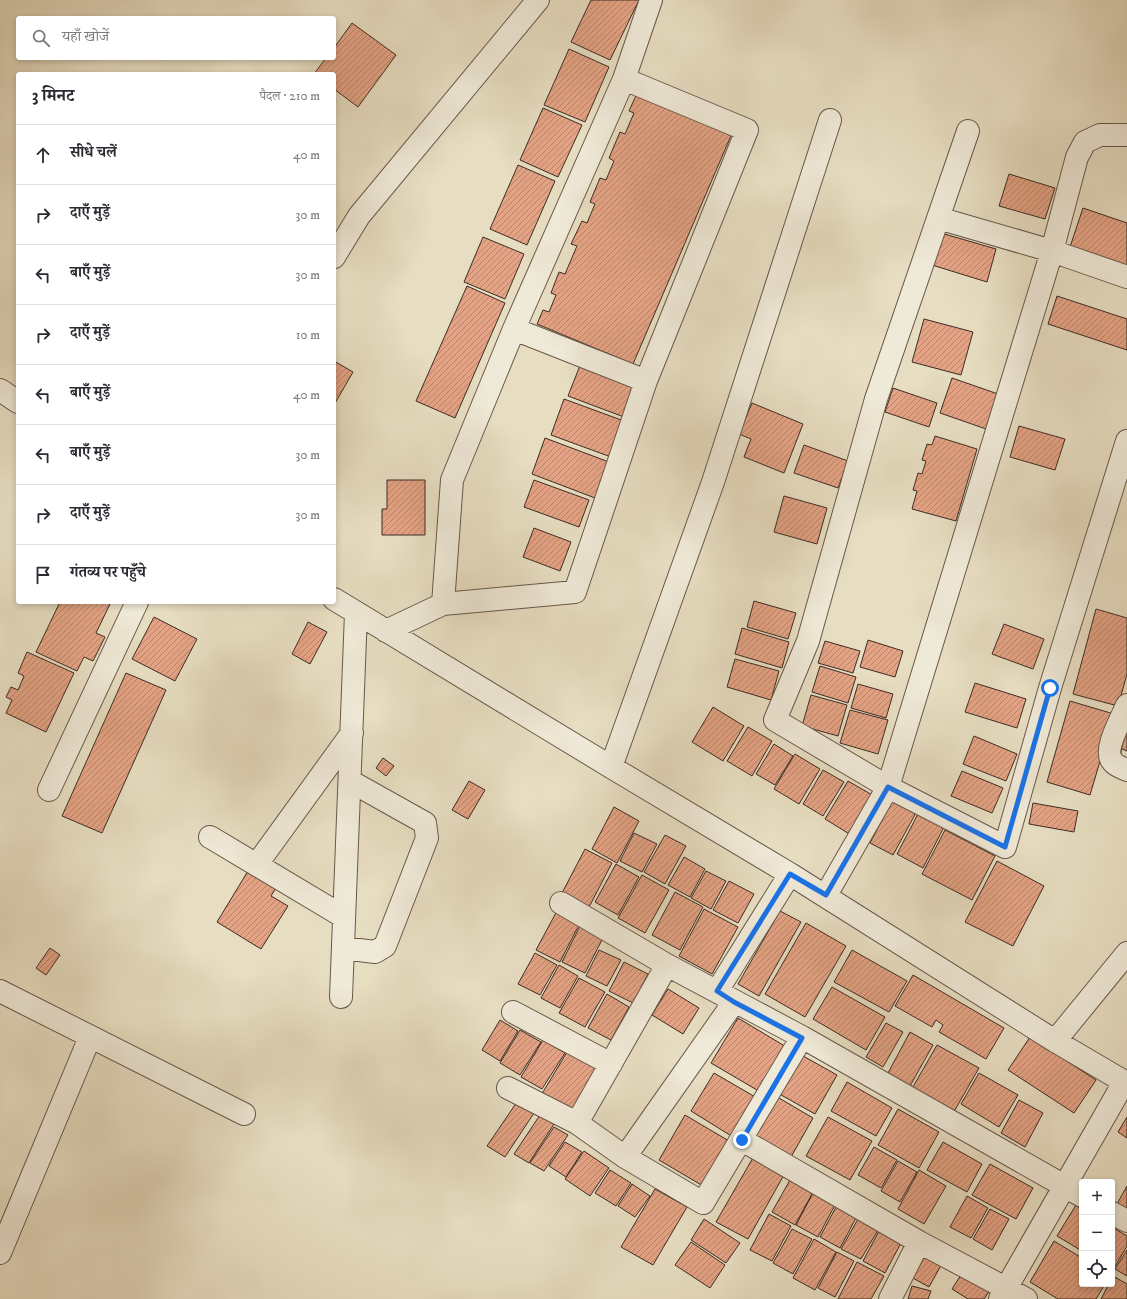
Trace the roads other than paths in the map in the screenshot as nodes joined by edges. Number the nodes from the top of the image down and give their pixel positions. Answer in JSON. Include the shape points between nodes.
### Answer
{"nodes":[{"id":1,"x":538,"y":0,"type":"edge"},
{"id":2,"x":651,"y":0,"type":"edge"},
{"id":3,"x":624,"y":79,"type":"junction"},
{"id":4,"x":830,"y":120,"type":"dead end"},
{"id":5,"x":968,"y":131,"type":"dead end"},
{"id":6,"x":1127,"y":135,"type":"edge"},
{"id":7,"x":938,"y":218,"type":"junction"},
{"id":8,"x":1052,"y":251,"type":"junction"},
{"id":9,"x":336,"y":254,"type":"edge"},
{"id":10,"x":1127,"y":277,"type":"edge"},
{"id":11,"x":514,"y":329,"type":"junction"},
{"id":12,"x":646,"y":381,"type":"junction"},
{"id":13,"x":0,"y":390,"type":"edge"},
{"id":14,"x":16,"y":401,"type":"edge"},
{"id":15,"x":1127,"y":441,"type":"edge"},
{"id":16,"x":336,"y":600,"type":"edge"},
{"id":17,"x":135,"y":604,"type":"edge"},
{"id":18,"x":443,"y":604,"type":"junction"},
{"id":19,"x":356,"y":612,"type":"junction"},
{"id":20,"x":386,"y":630,"type":"junction"},
{"id":21,"x":1127,"y":705,"type":"edge"},
{"id":22,"x":352,"y":733,"type":"junction"},
{"id":23,"x":611,"y":767,"type":"junction"},
{"id":24,"x":1127,"y":770,"type":"edge"},
{"id":25,"x":350,"y":781,"type":"junction"},
{"id":26,"x":888,"y":787,"type":"junction"},
{"id":27,"x":49,"y":790,"type":"dead end"},
{"id":28,"x":210,"y":837,"type":"dead end"},
{"id":29,"x":257,"y":864,"type":"junction"},
{"id":30,"x":790,"y":874,"type":"junction"},
{"id":31,"x":826,"y":895,"type":"junction"},
{"id":32,"x":561,"y":903,"type":"dead end"},
{"id":33,"x":344,"y":917,"type":"junction"},
{"id":34,"x":343,"y":948,"type":"junction"},
{"id":35,"x":1127,"y":953,"type":"edge"},
{"id":36,"x":667,"y":965,"type":"junction"},
{"id":37,"x":0,"y":991,"type":"edge"},
{"id":38,"x":341,"y":997,"type":"dead end"},
{"id":39,"x":726,"y":997,"type":"junction"},
{"id":40,"x":513,"y":1012,"type":"dead end"},
{"id":41,"x":90,"y":1037,"type":"junction"},
{"id":42,"x":802,"y":1038,"type":"junction"},
{"id":43,"x":1055,"y":1041,"type":"junction"},
{"id":44,"x":610,"y":1064,"type":"junction"},
{"id":45,"x":1125,"y":1082,"type":"edge"},
{"id":46,"x":508,"y":1088,"type":"dead end"},
{"id":47,"x":244,"y":1114,"type":"dead end"},
{"id":48,"x":577,"y":1123,"type":"junction"},
{"id":49,"x":742,"y":1140,"type":"junction"},
{"id":50,"x":625,"y":1157,"type":"junction"},
{"id":51,"x":1073,"y":1191,"type":"edge"},
{"id":52,"x":1115,"y":1215,"type":"edge"},
{"id":53,"x":1127,"y":1221,"type":"edge"},
{"id":54,"x":919,"y":1242,"type":"junction"},
{"id":55,"x":0,"y":1253,"type":"edge"},
{"id":56,"x":1004,"y":1294,"type":"edge"},
{"id":57,"x":890,"y":1299,"type":"edge"},
{"id":58,"x":1026,"y":1299,"type":"edge"}],
"edges":[{"from":1,"to":9,"type":"street","via":[[359,216]]},
{"from":2,"to":3,"type":"street"},
{"from":3,"to":11,"type":"street"},
{"from":3,"to":12,"type":"street","via":[[747,130]]},
{"from":4,"to":23,"type":"street","via":[[713,482]]},
{"from":5,"to":7,"type":"street"},
{"from":6,"to":8,"type":"street","via":[[1100,135],[1085,142],[1078,158]]},
{"from":7,"to":8,"type":"street"},
{"from":7,"to":26,"type":"street","via":[[876,399],[808,641],[775,720]]},
{"from":8,"to":10,"type":"street"},
{"from":8,"to":26,"type":"street"},
{"from":11,"to":12,"type":"street"},
{"from":11,"to":18,"type":"street","via":[[452,480]]},
{"from":12,"to":18,"type":"street","via":[[575,592]]},
{"from":13,"to":14,"type":"street"},
{"from":15,"to":26,"type":"street","via":[[1050,688],[1005,847]]},
{"from":16,"to":19,"type":"street"},
{"from":17,"to":27,"type":"street"},
{"from":18,"to":20,"type":"street"},
{"from":19,"to":20,"type":"street"},
{"from":19,"to":22,"type":"street"},
{"from":20,"to":23,"type":"street"},
{"from":21,"to":24,"type":"street","via":[[1109,747],[1113,763]]},
{"from":22,"to":25,"type":"street"},
{"from":22,"to":29,"type":"street"},
{"from":23,"to":30,"type":"street"},
{"from":25,"to":33,"type":"street"},
{"from":25,"to":34,"type":"street","via":[[425,823],[427,838],[385,946],[376,952]]},
{"from":26,"to":31,"type":"street"},
{"from":28,"to":29,"type":"street"},
{"from":29,"to":33,"type":"street"},
{"from":30,"to":31,"type":"street"},
{"from":30,"to":39,"type":"street"},
{"from":31,"to":43,"type":"street"},
{"from":32,"to":36,"type":"street"},
{"from":33,"to":34,"type":"street"},
{"from":34,"to":38,"type":"street"},
{"from":35,"to":43,"type":"street"},
{"from":36,"to":39,"type":"street"},
{"from":36,"to":44,"type":"street"},
{"from":37,"to":41,"type":"street"},
{"from":39,"to":42,"type":"street"},
{"from":39,"to":50,"type":"street"},
{"from":40,"to":44,"type":"street"},
{"from":41,"to":47,"type":"street"},
{"from":41,"to":55,"type":"street"},
{"from":42,"to":49,"type":"street"},
{"from":42,"to":51,"type":"street"},
{"from":43,"to":45,"type":"street"},
{"from":44,"to":48,"type":"street"},
{"from":45,"to":51,"type":"street"},
{"from":46,"to":48,"type":"street"},
{"from":48,"to":50,"type":"street"},
{"from":49,"to":50,"type":"street","via":[[703,1203]]},
{"from":49,"to":54,"type":"street"},
{"from":51,"to":56,"type":"street"},
{"from":52,"to":53,"type":"street"},
{"from":54,"to":56,"type":"street"},
{"from":54,"to":57,"type":"street"},
{"from":56,"to":58,"type":"street"}]}
